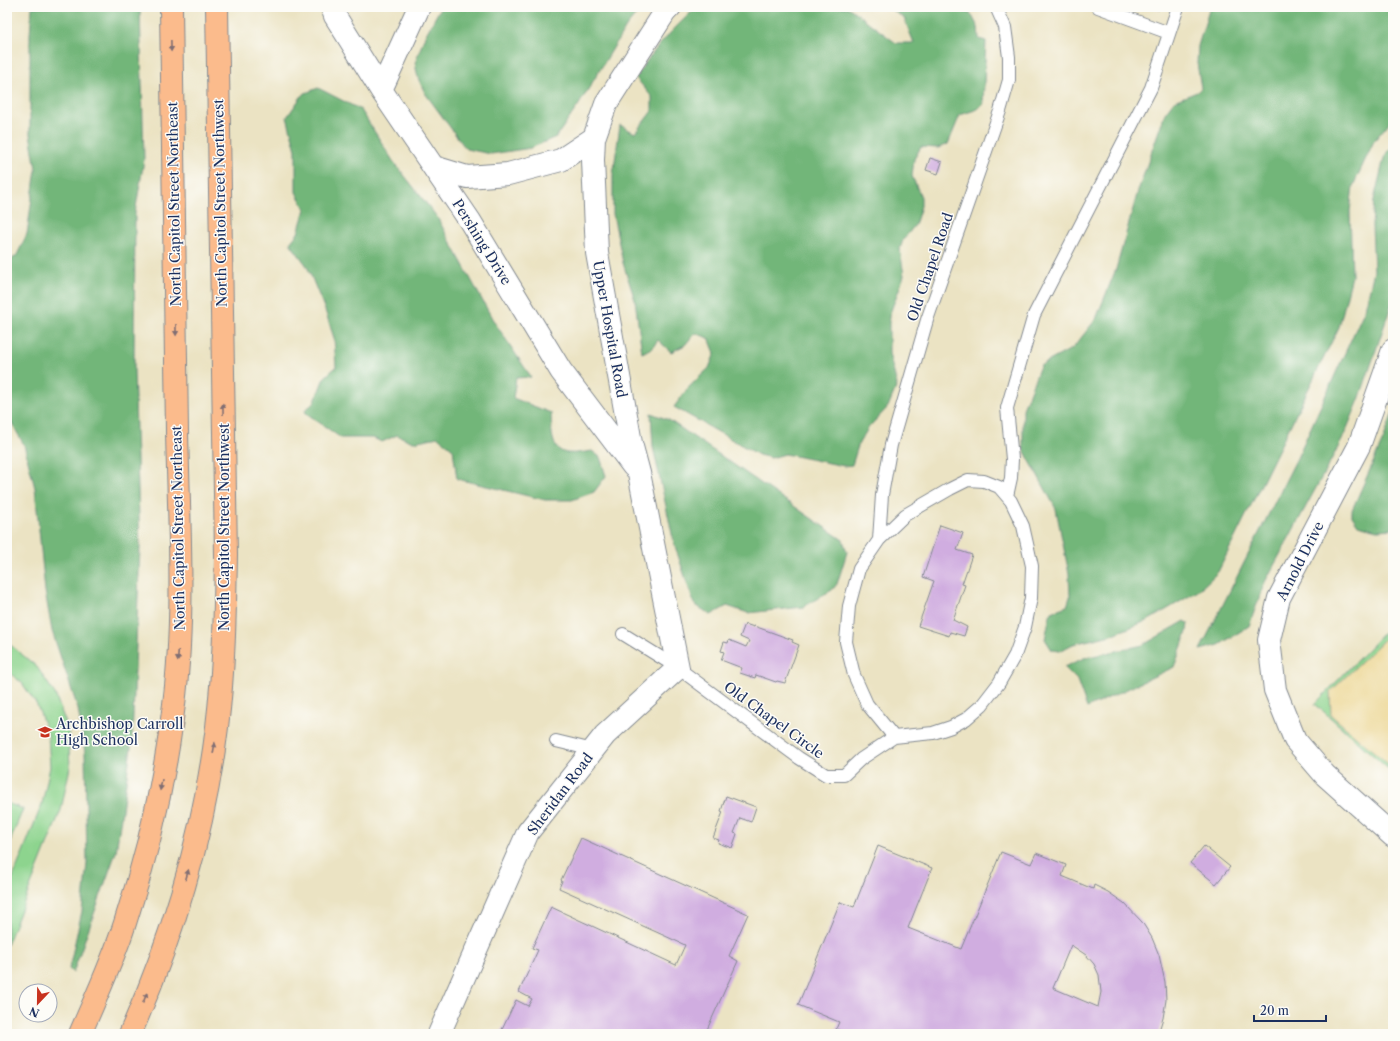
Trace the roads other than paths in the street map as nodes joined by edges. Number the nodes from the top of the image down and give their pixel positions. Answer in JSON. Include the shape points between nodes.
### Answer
{"nodes":[{"id":1,"x":171,"y":7,"type":"edge"},
{"id":2,"x":216,"y":7,"type":"edge"},
{"id":3,"x":332,"y":7,"type":"edge"},
{"id":4,"x":419,"y":7,"type":"edge"},
{"id":5,"x":670,"y":7,"type":"edge"},
{"id":6,"x":996,"y":7,"type":"edge"},
{"id":7,"x":1098,"y":7,"type":"edge"},
{"id":8,"x":1178,"y":7,"type":"edge"},
{"id":9,"x":1169,"y":33,"type":"junction"},
{"id":10,"x":381,"y":90,"type":"junction"},
{"id":11,"x":594,"y":138,"type":"junction"},
{"id":12,"x":434,"y":167,"type":"junction"},
{"id":13,"x":1393,"y":350,"type":"edge"},
{"id":14,"x":639,"y":473,"type":"junction"},
{"id":15,"x":1008,"y":496,"type":"junction"},
{"id":16,"x":880,"y":540,"type":"junction"},
{"id":17,"x":623,"y":634,"type":"dead end"},
{"id":18,"x":678,"y":668,"type":"junction"},
{"id":19,"x":894,"y":737,"type":"junction"},
{"id":20,"x":556,"y":741,"type":"dead end"},
{"id":21,"x":593,"y":750,"type":"junction"},
{"id":22,"x":1393,"y":836,"type":"edge"},
{"id":23,"x":80,"y":1034,"type":"edge"},
{"id":24,"x":130,"y":1034,"type":"edge"},
{"id":25,"x":440,"y":1034,"type":"edge"}],
"edges":[{"from":1,"to":23,"type":"main road","name":"North Capitol Street Northeast","one_way":true,"via":[[180,631],[177,675],[166,760],[147,850],[125,924]]},
{"from":24,"to":2,"type":"main road","name":"North Capitol Street Northwest","one_way":true,"via":[[167,941],[193,856],[210,775],[222,685],[226,555]]},
{"from":3,"to":10,"type":"street","name":"Pershing Drive"},
{"from":4,"to":10,"type":"street"},
{"from":5,"to":11,"type":"street","name":"Upper Hospital Road","via":[[606,104]]},
{"from":6,"to":16,"type":"lane","name":"Old Chapel Road","via":[[1005,27],[1009,80],[927,320],[891,445],[882,495]]},
{"from":7,"to":9,"type":"lane"},
{"from":8,"to":9,"type":"lane"},
{"from":9,"to":15,"type":"lane","via":[[1151,88],[1034,315],[1008,408],[1012,459]]},
{"from":10,"to":12,"type":"street","name":"Pershing Drive"},
{"from":11,"to":12,"type":"street","via":[[561,160],[508,174],[467,177]]},
{"from":11,"to":14,"type":"street","name":"Upper Hospital Road","via":[[597,253],[631,443]]},
{"from":12,"to":14,"type":"street","name":"Pershing Drive","via":[[470,221],[561,371]]},
{"from":13,"to":22,"type":"street","name":"Arnold Drive","via":[[1359,446],[1279,598],[1269,640],[1275,690],[1295,740],[1325,775]]},
{"from":14,"to":18,"type":"street","name":"Upper Hospital Road"},
{"from":15,"to":16,"type":"lane","name":"Old Chapel Circle","via":[[999,487],[968,480],[905,515]]},
{"from":15,"to":19,"type":"lane","name":"Old Chapel Circle","via":[[1023,526],[1032,566],[1031,598],[1025,627],[1015,655],[999,683],[982,705],[966,719],[933,733]]},
{"from":16,"to":19,"type":"lane","name":"Old Chapel Circle","via":[[859,569],[849,606],[846,642],[854,675],[867,704]]},
{"from":17,"to":18,"type":"lane","name":"Old Chapel Circle"},
{"from":18,"to":19,"type":"lane","name":"Old Chapel Circle","via":[[826,775],[844,775],[861,759]]},
{"from":18,"to":21,"type":"street","name":"Sheridan Road","via":[[605,734]]},
{"from":20,"to":21,"type":"lane"},
{"from":21,"to":25,"type":"street","name":"Sheridan Road","via":[[528,832]]}]}
